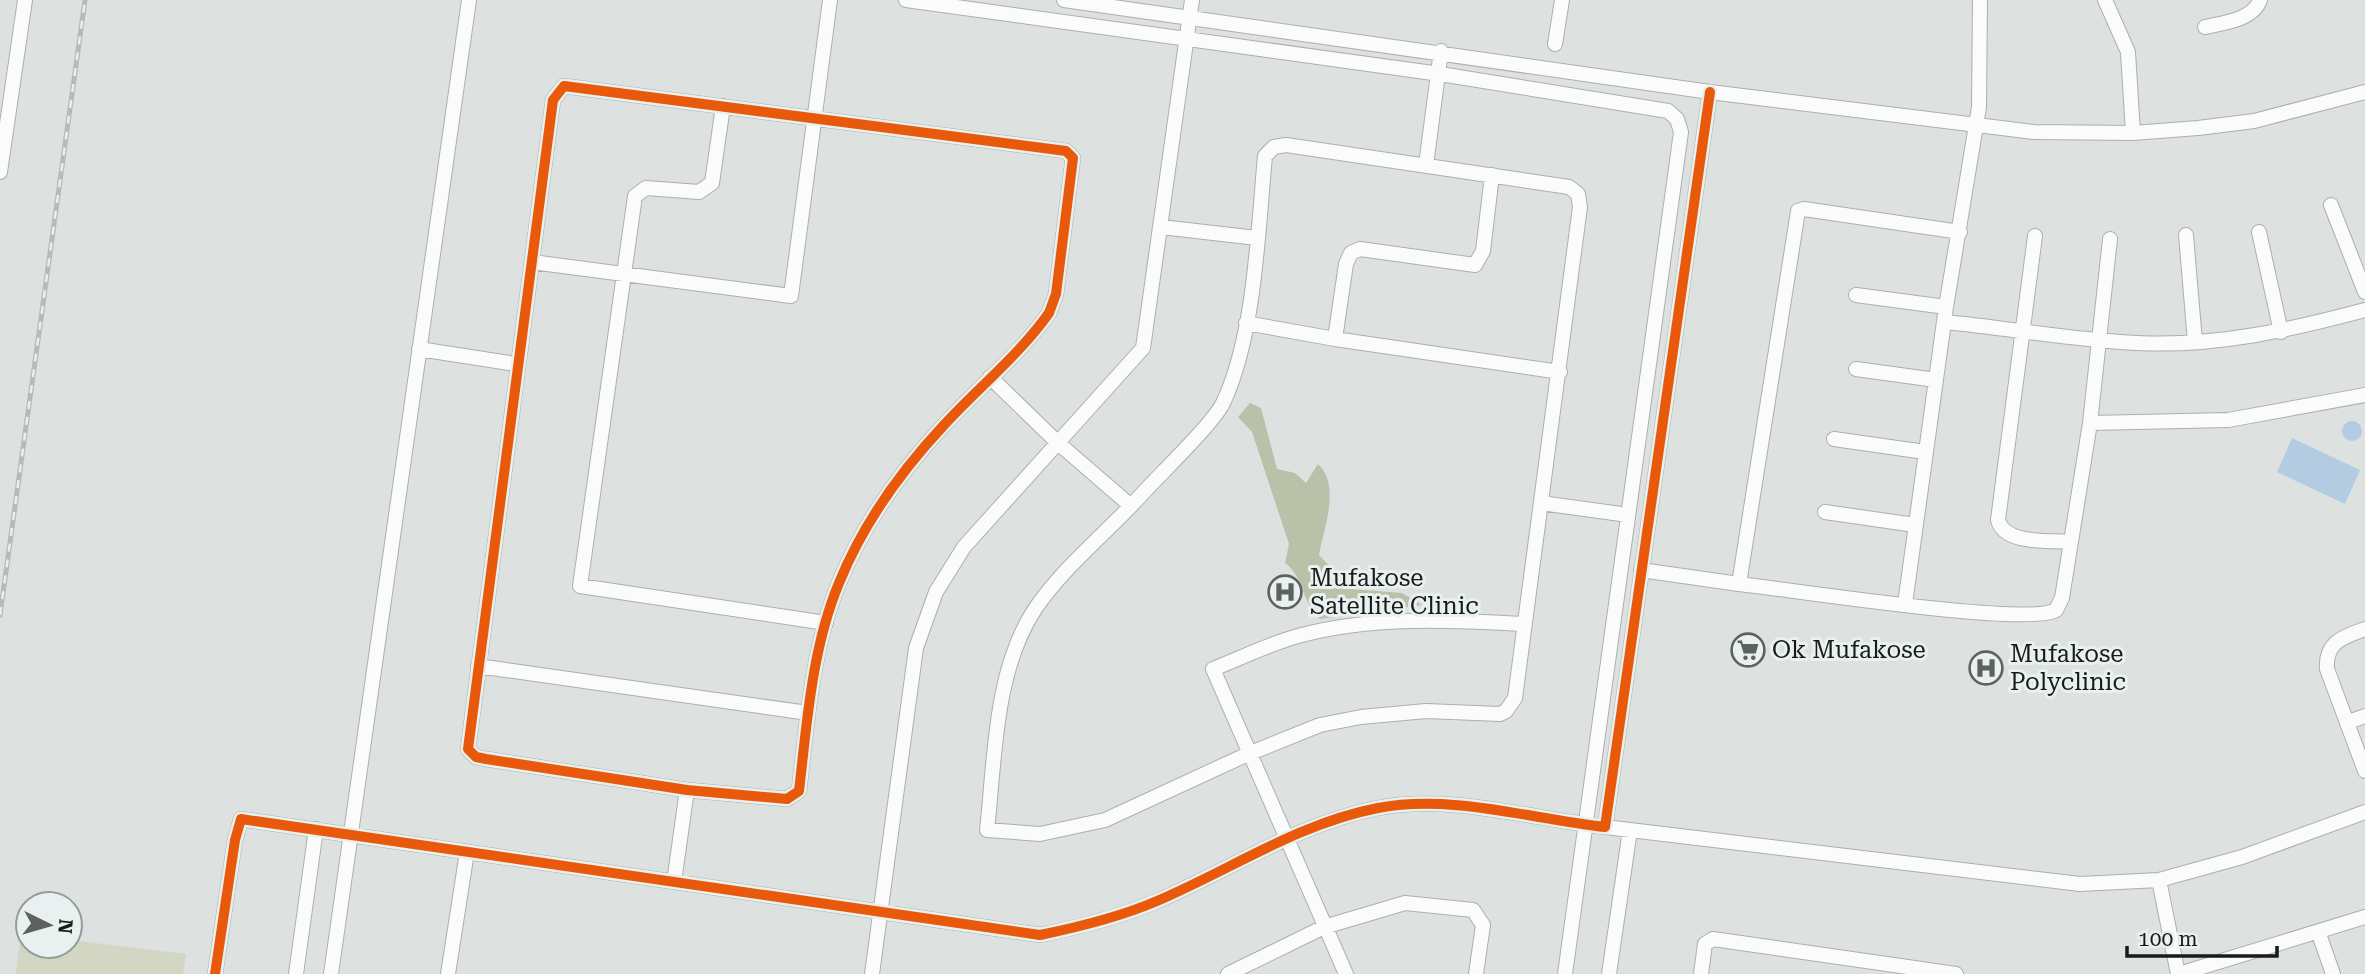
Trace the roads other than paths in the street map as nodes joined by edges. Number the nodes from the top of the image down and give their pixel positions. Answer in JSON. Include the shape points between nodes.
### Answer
{"nodes":[{"id":1,"x":24,"y":0,"type":"edge"},
{"id":2,"x":469,"y":0,"type":"edge"},
{"id":3,"x":830,"y":0,"type":"edge"},
{"id":4,"x":906,"y":0,"type":"edge"},
{"id":5,"x":1064,"y":0,"type":"edge"},
{"id":6,"x":1192,"y":0,"type":"edge"},
{"id":7,"x":1562,"y":0,"type":"edge"},
{"id":8,"x":1980,"y":0,"type":"edge"},
{"id":9,"x":2105,"y":0,"type":"edge"},
{"id":10,"x":2260,"y":0,"type":"edge"},
{"id":11,"x":1189,"y":18,"type":"junction"},
{"id":12,"x":2205,"y":27,"type":"dead end"},
{"id":13,"x":1186,"y":38,"type":"junction"},
{"id":14,"x":1555,"y":44,"type":"dead end"},
{"id":15,"x":1441,"y":51,"type":"junction"},
{"id":16,"x":1440,"y":75,"type":"junction"},
{"id":17,"x":1710,"y":92,"type":"junction"},
{"id":18,"x":2365,"y":92,"type":"edge"},
{"id":19,"x":723,"y":106,"type":"junction"},
{"id":20,"x":815,"y":117,"type":"junction"},
{"id":21,"x":1977,"y":125,"type":"junction"},
{"id":22,"x":2133,"y":133,"type":"junction"},
{"id":23,"x":1426,"y":165,"type":"junction"},
{"id":24,"x":0,"y":172,"type":"edge"},
{"id":25,"x":1492,"y":175,"type":"junction"},
{"id":26,"x":2332,"y":205,"type":"dead end"},
{"id":27,"x":1161,"y":227,"type":"junction"},
{"id":28,"x":1960,"y":232,"type":"junction"},
{"id":29,"x":2259,"y":232,"type":"dead end"},
{"id":30,"x":2186,"y":235,"type":"dead end"},
{"id":31,"x":2035,"y":236,"type":"dead end"},
{"id":32,"x":1257,"y":237,"type":"junction"},
{"id":33,"x":2110,"y":239,"type":"dead end"},
{"id":34,"x":532,"y":262,"type":"junction"},
{"id":35,"x":624,"y":274,"type":"junction"},
{"id":36,"x":2365,"y":292,"type":"edge"},
{"id":37,"x":1856,"y":295,"type":"dead end"},
{"id":38,"x":2365,"y":310,"type":"edge"},
{"id":39,"x":1946,"y":314,"type":"junction"},
{"id":40,"x":1245,"y":323,"type":"junction"},
{"id":41,"x":2025,"y":330,"type":"junction"},
{"id":42,"x":2281,"y":332,"type":"junction"},
{"id":43,"x":1335,"y":339,"type":"junction"},
{"id":44,"x":2101,"y":339,"type":"junction"},
{"id":45,"x":2195,"y":342,"type":"junction"},
{"id":46,"x":419,"y":349,"type":"junction"},
{"id":47,"x":516,"y":364,"type":"junction"},
{"id":48,"x":1856,"y":369,"type":"dead end"},
{"id":49,"x":1560,"y":372,"type":"junction"},
{"id":50,"x":990,"y":377,"type":"junction"},
{"id":51,"x":1936,"y":380,"type":"junction"},
{"id":52,"x":2365,"y":395,"type":"edge"},
{"id":53,"x":2090,"y":424,"type":"junction"},
{"id":54,"x":1834,"y":439,"type":"dead end"},
{"id":55,"x":1058,"y":443,"type":"junction"},
{"id":56,"x":1925,"y":452,"type":"junction"},
{"id":57,"x":1541,"y":503,"type":"junction"},
{"id":58,"x":1131,"y":506,"type":"junction"},
{"id":59,"x":1825,"y":512,"type":"dead end"},
{"id":60,"x":1628,"y":515,"type":"junction"},
{"id":61,"x":1915,"y":525,"type":"junction"},
{"id":62,"x":2070,"y":542,"type":"junction"},
{"id":63,"x":1641,"y":570,"type":"junction"},
{"id":64,"x":1739,"y":583,"type":"junction"},
{"id":65,"x":1905,"y":604,"type":"junction"},
{"id":66,"x":826,"y":623,"type":"junction"},
{"id":67,"x":1523,"y":624,"type":"junction"},
{"id":68,"x":2365,"y":629,"type":"edge"},
{"id":69,"x":478,"y":666,"type":"junction"},
{"id":70,"x":808,"y":713,"type":"junction"},
{"id":71,"x":2365,"y":716,"type":"edge"},
{"id":72,"x":2348,"y":722,"type":"junction"},
{"id":73,"x":1248,"y":754,"type":"junction"},
{"id":74,"x":2365,"y":771,"type":"edge"},
{"id":75,"x":687,"y":790,"type":"junction"},
{"id":76,"x":2365,"y":812,"type":"edge"},
{"id":77,"x":1587,"y":825,"type":"junction"},
{"id":78,"x":1605,"y":827,"type":"junction"},
{"id":79,"x":316,"y":829,"type":"junction"},
{"id":80,"x":1630,"y":830,"type":"junction"},
{"id":81,"x":350,"y":835,"type":"junction"},
{"id":82,"x":1287,"y":839,"type":"junction"},
{"id":83,"x":467,"y":852,"type":"junction"},
{"id":84,"x":2159,"y":880,"type":"junction"},
{"id":85,"x":674,"y":883,"type":"junction"},
{"id":86,"x":880,"y":912,"type":"junction"},
{"id":87,"x":2365,"y":917,"type":"edge"},
{"id":88,"x":1325,"y":927,"type":"junction"},
{"id":89,"x":2319,"y":934,"type":"junction"},
{"id":90,"x":215,"y":974,"type":"edge"},
{"id":91,"x":296,"y":974,"type":"edge"},
{"id":92,"x":331,"y":974,"type":"edge"},
{"id":93,"x":448,"y":974,"type":"edge"},
{"id":94,"x":872,"y":974,"type":"edge"},
{"id":95,"x":1228,"y":974,"type":"edge"},
{"id":96,"x":1346,"y":974,"type":"edge"},
{"id":97,"x":1476,"y":974,"type":"edge"},
{"id":98,"x":1565,"y":974,"type":"edge"},
{"id":99,"x":1609,"y":974,"type":"edge"},
{"id":100,"x":1701,"y":974,"type":"edge"},
{"id":101,"x":1956,"y":974,"type":"edge"},
{"id":102,"x":2178,"y":974,"type":"edge"},
{"id":103,"x":2333,"y":974,"type":"edge"}],
"edges":[{"from":1,"to":24,"type":"street"},
{"from":2,"to":46,"type":"street"},
{"from":3,"to":20,"type":"street"},
{"from":4,"to":13,"type":"street"},
{"from":5,"to":11,"type":"street"},
{"from":6,"to":11,"type":"street"},
{"from":7,"to":14,"type":"street"},
{"from":8,"to":21,"type":"street"},
{"from":9,"to":22,"type":"street","via":[[2128,52]]},
{"from":10,"to":12,"type":"street","via":[[2258,7],[2240,19]]},
{"from":11,"to":13,"type":"street"},
{"from":11,"to":15,"type":"street"},
{"from":13,"to":16,"type":"street"},
{"from":13,"to":27,"type":"street"},
{"from":15,"to":16,"type":"street"},
{"from":15,"to":17,"type":"street"},
{"from":16,"to":23,"type":"street"},
{"from":16,"to":60,"type":"street","via":[[1668,111],[1677,119],[1681,132]]},
{"from":17,"to":21,"type":"street"},
{"from":17,"to":63,"type":"street"},
{"from":18,"to":22,"type":"street","via":[[2254,121]]},
{"from":19,"to":20,"type":"street"},
{"from":19,"to":34,"type":"street","via":[[575,86],[559,89],[553,100]]},
{"from":19,"to":35,"type":"street","via":[[712,183],[699,192],[646,188],[635,196]]},
{"from":20,"to":35,"type":"street","via":[[790,296]]},
{"from":20,"to":50,"type":"street","via":[[1071,153],[1052,306]]},
{"from":21,"to":22,"type":"street","via":[[2034,132]]},
{"from":21,"to":28,"type":"street"},
{"from":23,"to":25,"type":"street"},
{"from":23,"to":32,"type":"street","via":[[1274,147],[1265,156]]},
{"from":25,"to":43,"type":"street","via":[[1479,260],[1467,266],[1360,249],[1351,253]]},
{"from":25,"to":49,"type":"street","via":[[1569,187],[1580,200]]},
{"from":26,"to":36,"type":"street"},
{"from":27,"to":32,"type":"street"},
{"from":27,"to":55,"type":"street","via":[[1143,348]]},
{"from":28,"to":39,"type":"street"},
{"from":28,"to":64,"type":"street","via":[[1798,211]]},
{"from":29,"to":42,"type":"street"},
{"from":30,"to":45,"type":"street"},
{"from":31,"to":41,"type":"street"},
{"from":32,"to":40,"type":"street"},
{"from":33,"to":44,"type":"street"},
{"from":34,"to":35,"type":"street"},
{"from":34,"to":47,"type":"street"},
{"from":35,"to":66,"type":"street","via":[[580,586]]},
{"from":37,"to":39,"type":"street"},
{"from":38,"to":42,"type":"street"},
{"from":39,"to":41,"type":"street"},
{"from":39,"to":51,"type":"street"},
{"from":40,"to":43,"type":"street"},
{"from":40,"to":58,"type":"street","via":[[1223,404]]},
{"from":41,"to":44,"type":"street"},
{"from":41,"to":62,"type":"street","via":[[1998,520],[2011,536]]},
{"from":42,"to":45,"type":"street"},
{"from":43,"to":49,"type":"street"},
{"from":44,"to":45,"type":"street"},
{"from":44,"to":53,"type":"street"},
{"from":46,"to":47,"type":"street"},
{"from":46,"to":81,"type":"street"},
{"from":47,"to":69,"type":"street"},
{"from":48,"to":51,"type":"street"},
{"from":49,"to":57,"type":"street"},
{"from":50,"to":55,"type":"street"},
{"from":50,"to":66,"type":"street","via":[[884,496],[838,585]]},
{"from":51,"to":56,"type":"street"},
{"from":52,"to":53,"type":"street","via":[[2228,420]]},
{"from":53,"to":62,"type":"street"},
{"from":54,"to":56,"type":"street"},
{"from":55,"to":58,"type":"street"},
{"from":55,"to":86,"type":"street","via":[[964,547],[925,617],[916,648]]},
{"from":56,"to":61,"type":"street"},
{"from":57,"to":60,"type":"street"},
{"from":57,"to":67,"type":"street"},
{"from":58,"to":73,"type":"street","via":[[1059,580],[1024,629],[1006,687],[987,830],[1040,834],[1105,820]]},
{"from":59,"to":61,"type":"street"},
{"from":60,"to":77,"type":"street"},
{"from":61,"to":65,"type":"street"},
{"from":62,"to":65,"type":"street","via":[[2060,605],[2050,614]]},
{"from":63,"to":64,"type":"street"},
{"from":63,"to":78,"type":"street"},
{"from":64,"to":65,"type":"street"},
{"from":66,"to":70,"type":"street"},
{"from":67,"to":73,"type":"street","via":[[1515,698],[1500,714],[1426,711],[1361,717],[1320,725]]},
{"from":67,"to":73,"type":"street","via":[[1426,619],[1333,629],[1298,636],[1213,669]]},
{"from":68,"to":72,"type":"street","via":[[2341,638],[2326,656]]},
{"from":69,"to":70,"type":"street"},
{"from":69,"to":75,"type":"street","via":[[467,743],[476,757]]},
{"from":70,"to":75,"type":"street","via":[[799,791],[792,797],[779,800]]},
{"from":71,"to":72,"type":"street"},
{"from":72,"to":74,"type":"street"},
{"from":73,"to":82,"type":"street"},
{"from":75,"to":85,"type":"street"},
{"from":76,"to":84,"type":"street","via":[[2242,857]]},
{"from":77,"to":78,"type":"street"},
{"from":77,"to":82,"type":"street","via":[[1416,805],[1378,808]]},
{"from":77,"to":98,"type":"street"},
{"from":78,"to":80,"type":"street"},
{"from":79,"to":81,"type":"street"},
{"from":79,"to":90,"type":"street","via":[[241,818]]},
{"from":79,"to":91,"type":"street"},
{"from":80,"to":84,"type":"street","via":[[2080,884]]},
{"from":80,"to":99,"type":"street"},
{"from":81,"to":83,"type":"street"},
{"from":81,"to":92,"type":"street"},
{"from":82,"to":86,"type":"street","via":[[1156,902],[1040,935]]},
{"from":82,"to":88,"type":"street"},
{"from":83,"to":85,"type":"street"},
{"from":83,"to":93,"type":"street"},
{"from":84,"to":102,"type":"street"},
{"from":85,"to":86,"type":"street"},
{"from":86,"to":94,"type":"street"},
{"from":87,"to":89,"type":"street"},
{"from":88,"to":95,"type":"street"},
{"from":88,"to":96,"type":"street"},
{"from":88,"to":97,"type":"street","via":[[1405,903],[1473,910],[1483,925]]},
{"from":89,"to":102,"type":"street"},
{"from":89,"to":103,"type":"street"},
{"from":100,"to":101,"type":"street","via":[[1705,944],[1713,939]]}]}
